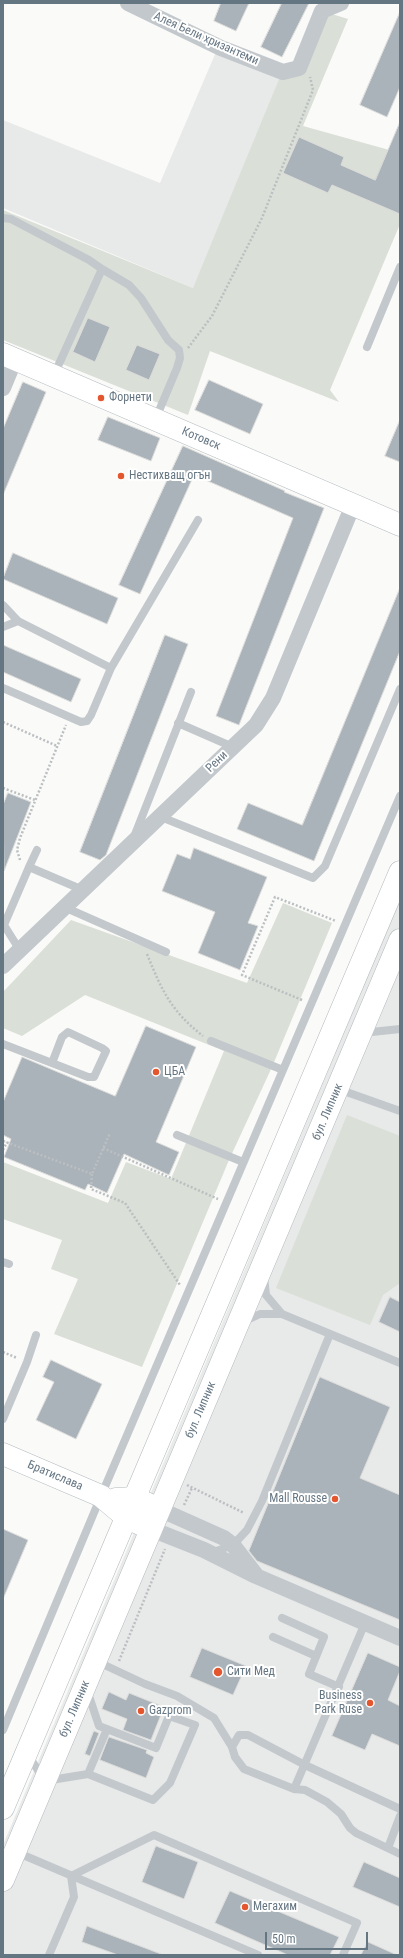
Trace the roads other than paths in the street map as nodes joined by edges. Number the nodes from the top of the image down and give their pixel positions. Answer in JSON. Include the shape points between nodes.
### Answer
{"nodes":[{"id":1,"x":128,"y":3,"type":"edge"},
{"id":2,"x":341,"y":3,"type":"edge"},
{"id":3,"x":3,"y":218,"type":"edge"},
{"id":4,"x":400,"y":267,"type":"edge"},
{"id":5,"x":102,"y":269,"type":"junction"},
{"id":6,"x":367,"y":347,"type":"dead end"},
{"id":7,"x":9,"y":356,"type":"edge"},
{"id":8,"x":54,"y":376,"type":"junction"},
{"id":9,"x":3,"y":388,"type":"edge"},
{"id":10,"x":155,"y":419,"type":"junction"},
{"id":11,"x":353,"y":505,"type":"junction"},
{"id":12,"x":198,"y":520,"type":"dead end"},
{"id":13,"x":400,"y":525,"type":"edge"},
{"id":14,"x":3,"y":605,"type":"edge"},
{"id":15,"x":18,"y":621,"type":"junction"},
{"id":16,"x":3,"y":627,"type":"edge"},
{"id":17,"x":111,"y":668,"type":"junction"},
{"id":18,"x":3,"y":688,"type":"edge"},
{"id":19,"x":400,"y":689,"type":"edge"},
{"id":20,"x":191,"y":692,"type":"dead end"},
{"id":21,"x":178,"y":723,"type":"junction"},
{"id":22,"x":233,"y":747,"type":"junction"},
{"id":23,"x":400,"y":796,"type":"edge"},
{"id":24,"x":161,"y":817,"type":"junction"},
{"id":25,"x":131,"y":845,"type":"junction"},
{"id":26,"x":37,"y":850,"type":"dead end"},
{"id":27,"x":29,"y":867,"type":"junction"},
{"id":28,"x":400,"y":872,"type":"edge"},
{"id":29,"x":83,"y":890,"type":"junction"},
{"id":30,"x":64,"y":907,"type":"junction"},
{"id":31,"x":400,"y":940,"type":"edge"},
{"id":32,"x":19,"y":950,"type":"junction"},
{"id":33,"x":166,"y":952,"type":"dead end"},
{"id":34,"x":3,"y":966,"type":"edge"},
{"id":35,"x":400,"y":1029,"type":"edge"},
{"id":36,"x":362,"y":1033,"type":"junction"},
{"id":37,"x":211,"y":1041,"type":"road end"},
{"id":38,"x":3,"y":1044,"type":"edge"},
{"id":39,"x":52,"y":1063,"type":"junction"},
{"id":40,"x":283,"y":1070,"type":"junction"},
{"id":41,"x":338,"y":1089,"type":"junction"},
{"id":42,"x":400,"y":1111,"type":"edge"},
{"id":43,"x":177,"y":1135,"type":"dead end"},
{"id":44,"x":243,"y":1162,"type":"junction"},
{"id":45,"x":262,"y":1265,"type":"junction"},
{"id":46,"x":282,"y":1314,"type":"junction"},
{"id":47,"x":234,"y":1332,"type":"junction"},
{"id":48,"x":330,"y":1334,"type":"junction"},
{"id":49,"x":36,"y":1335,"type":"dead end"},
{"id":50,"x":400,"y":1363,"type":"edge"},
{"id":51,"x":3,"y":1419,"type":"edge"},
{"id":52,"x":3,"y":1454,"type":"edge"},
{"id":53,"x":104,"y":1498,"type":"junction"},
{"id":54,"x":135,"y":1498,"type":"junction"},
{"id":55,"x":159,"y":1509,"type":"junction"},
{"id":56,"x":127,"y":1518,"type":"junction"},
{"id":57,"x":151,"y":1529,"type":"junction"},
{"id":58,"x":233,"y":1545,"type":"junction"},
{"id":59,"x":204,"y":1550,"type":"junction"},
{"id":60,"x":256,"y":1576,"type":"junction"},
{"id":61,"x":282,"y":1618,"type":"dead end"},
{"id":62,"x":364,"y":1623,"type":"junction"},
{"id":63,"x":273,"y":1637,"type":"dead end"},
{"id":64,"x":400,"y":1638,"type":"edge"},
{"id":65,"x":316,"y":1656,"type":"junction"},
{"id":66,"x":95,"y":1660,"type":"junction"},
{"id":67,"x":85,"y":1685,"type":"junction"},
{"id":68,"x":339,"y":1687,"type":"junction"},
{"id":69,"x":107,"y":1729,"type":"junction"},
{"id":70,"x":3,"y":1730,"type":"edge"},
{"id":71,"x":232,"y":1747,"type":"junction"},
{"id":72,"x":27,"y":1752,"type":"junction"},
{"id":73,"x":305,"y":1765,"type":"junction"},
{"id":74,"x":88,"y":1774,"type":"junction"},
{"id":75,"x":45,"y":1781,"type":"junction"},
{"id":76,"x":294,"y":1789,"type":"junction"},
{"id":77,"x":3,"y":1808,"type":"edge"},
{"id":78,"x":400,"y":1809,"type":"edge"},
{"id":79,"x":400,"y":1816,"type":"edge"},
{"id":80,"x":388,"y":1848,"type":"junction"},
{"id":81,"x":15,"y":1852,"type":"junction"},
{"id":82,"x":400,"y":1854,"type":"edge"},
{"id":83,"x":71,"y":1876,"type":"junction"},
{"id":84,"x":3,"y":1880,"type":"edge"},
{"id":85,"x":49,"y":1955,"type":"edge"},
{"id":86,"x":258,"y":1955,"type":"edge"},
{"id":87,"x":343,"y":1955,"type":"edge"}],
"edges":[{"from":1,"to":2,"type":"street","name":"Алея Бели хризантеми","via":[[221,48],[283,72],[299,68],[322,11]]},
{"from":3,"to":5,"type":"lane","via":[[11,219]]},
{"from":4,"to":6,"type":"lane"},
{"from":5,"to":8,"type":"lane"},
{"from":5,"to":10,"type":"lane","via":[[129,285],[141,298],[168,340],[179,350],[180,358]]},
{"from":7,"to":8,"type":"main road","name":"Котовск"},
{"from":7,"to":9,"type":"street"},
{"from":8,"to":10,"type":"main road","name":"Котовск"},
{"from":10,"to":11,"type":"main road","name":"Котовск"},
{"from":11,"to":13,"type":"main road","name":"Котовск"},
{"from":11,"to":22,"type":"street","name":"Рени","via":[[273,698],[256,725]]},
{"from":12,"to":17,"type":"lane"},
{"from":14,"to":15,"type":"lane"},
{"from":15,"to":16,"type":"lane"},
{"from":15,"to":17,"type":"lane"},
{"from":17,"to":18,"type":"lane","via":[[87,721],[69,718]]},
{"from":19,"to":24,"type":"lane","via":[[325,866],[313,878]]},
{"from":20,"to":21,"type":"lane"},
{"from":21,"to":22,"type":"lane"},
{"from":21,"to":25,"type":"lane"},
{"from":22,"to":24,"type":"street","name":"Рени"},
{"from":23,"to":40,"type":"lane"},
{"from":24,"to":25,"type":"street","name":"Рени"},
{"from":25,"to":29,"type":"street","name":"Рени"},
{"from":26,"to":27,"type":"lane"},
{"from":27,"to":29,"type":"lane"},
{"from":27,"to":32,"type":"lane","via":[[4,925]]},
{"from":28,"to":54,"type":"main road"},
{"from":29,"to":30,"type":"street","name":"Рени"},
{"from":30,"to":32,"type":"street","name":"Рени"},
{"from":30,"to":33,"type":"lane"},
{"from":31,"to":36,"type":"main road","name":"бул. Липник"},
{"from":32,"to":34,"type":"street","name":"Рени"},
{"from":35,"to":36,"type":"lane"},
{"from":36,"to":41,"type":"main road","name":"бул. Липник"},
{"from":37,"to":40,"type":"lane"},
{"from":38,"to":39,"type":"lane"},
{"from":39,"to":39,"type":"lane","via":[[94,1077],[106,1051],[68,1032],[62,1037]]},
{"from":40,"to":44,"type":"lane"},
{"from":41,"to":42,"type":"lane"},
{"from":41,"to":45,"type":"main road","name":"бул. Липник"},
{"from":43,"to":44,"type":"lane"},
{"from":44,"to":53,"type":"lane"},
{"from":45,"to":46,"type":"lane","via":[[266,1295]]},
{"from":45,"to":47,"type":"main road","name":"бул. Липник"},
{"from":46,"to":47,"type":"lane","via":[[260,1314],[246,1320]]},
{"from":46,"to":48,"type":"lane"},
{"from":47,"to":55,"type":"main road","name":"бул. Липник"},
{"from":48,"to":50,"type":"lane"},
{"from":48,"to":58,"type":"lane","via":[[253,1518],[247,1530]]},
{"from":49,"to":51,"type":"lane"},
{"from":52,"to":53,"type":"main road","name":"Братислава"},
{"from":53,"to":54,"type":"main road"},
{"from":53,"to":56,"type":"main road"},
{"from":53,"to":70,"type":"lane"},
{"from":54,"to":55,"type":"main road"},
{"from":54,"to":56,"type":"main road"},
{"from":55,"to":57,"type":"main road","name":"бул. Липник"},
{"from":55,"to":58,"type":"street","via":[[214,1532]]},
{"from":56,"to":57,"type":"main road"},
{"from":56,"to":72,"type":"main road"},
{"from":57,"to":59,"type":"street"},
{"from":57,"to":66,"type":"main road","name":"бул. Липник"},
{"from":58,"to":59,"type":"lane","via":[[212,1553]]},
{"from":58,"to":60,"type":"street"},
{"from":59,"to":60,"type":"street"},
{"from":60,"to":62,"type":"street"},
{"from":61,"to":65,"type":"lane","via":[[324,1637]]},
{"from":62,"to":64,"type":"street"},
{"from":62,"to":68,"type":"lane"},
{"from":63,"to":65,"type":"lane"},
{"from":65,"to":68,"type":"lane","via":[[309,1674]]},
{"from":66,"to":67,"type":"main road","name":"бул. Липник"},
{"from":66,"to":71,"type":"lane","via":[[177,1696],[214,1718]]},
{"from":67,"to":69,"type":"lane","via":[[99,1726]]},
{"from":67,"to":75,"type":"main road","name":"бул. Липник"},
{"from":68,"to":73,"type":"lane"},
{"from":69,"to":74,"type":"lane"},
{"from":69,"to":74,"type":"lane","via":[[156,1748],[169,1716],[195,1725],[170,1783],[153,1800]]},
{"from":71,"to":73,"type":"lane","via":[[239,1735],[248,1735]]},
{"from":71,"to":76,"type":"lane","via":[[235,1757],[244,1769]]},
{"from":72,"to":75,"type":"lane"},
{"from":72,"to":77,"type":"main road"},
{"from":73,"to":76,"type":"lane"},
{"from":73,"to":78,"type":"lane"},
{"from":74,"to":75,"type":"lane"},
{"from":75,"to":81,"type":"main road","name":"бул. Липник"},
{"from":76,"to":80,"type":"lane","via":[[305,1790],[327,1802],[341,1814],[350,1828]]},
{"from":79,"to":80,"type":"lane"},
{"from":80,"to":82,"type":"lane"},
{"from":81,"to":83,"type":"lane"},
{"from":81,"to":84,"type":"main road","name":"бул. Липник"},
{"from":83,"to":85,"type":"lane","via":[[74,1898]]},
{"from":83,"to":86,"type":"lane"},
{"from":83,"to":87,"type":"lane","via":[[154,1835],[357,1923]]}]}
